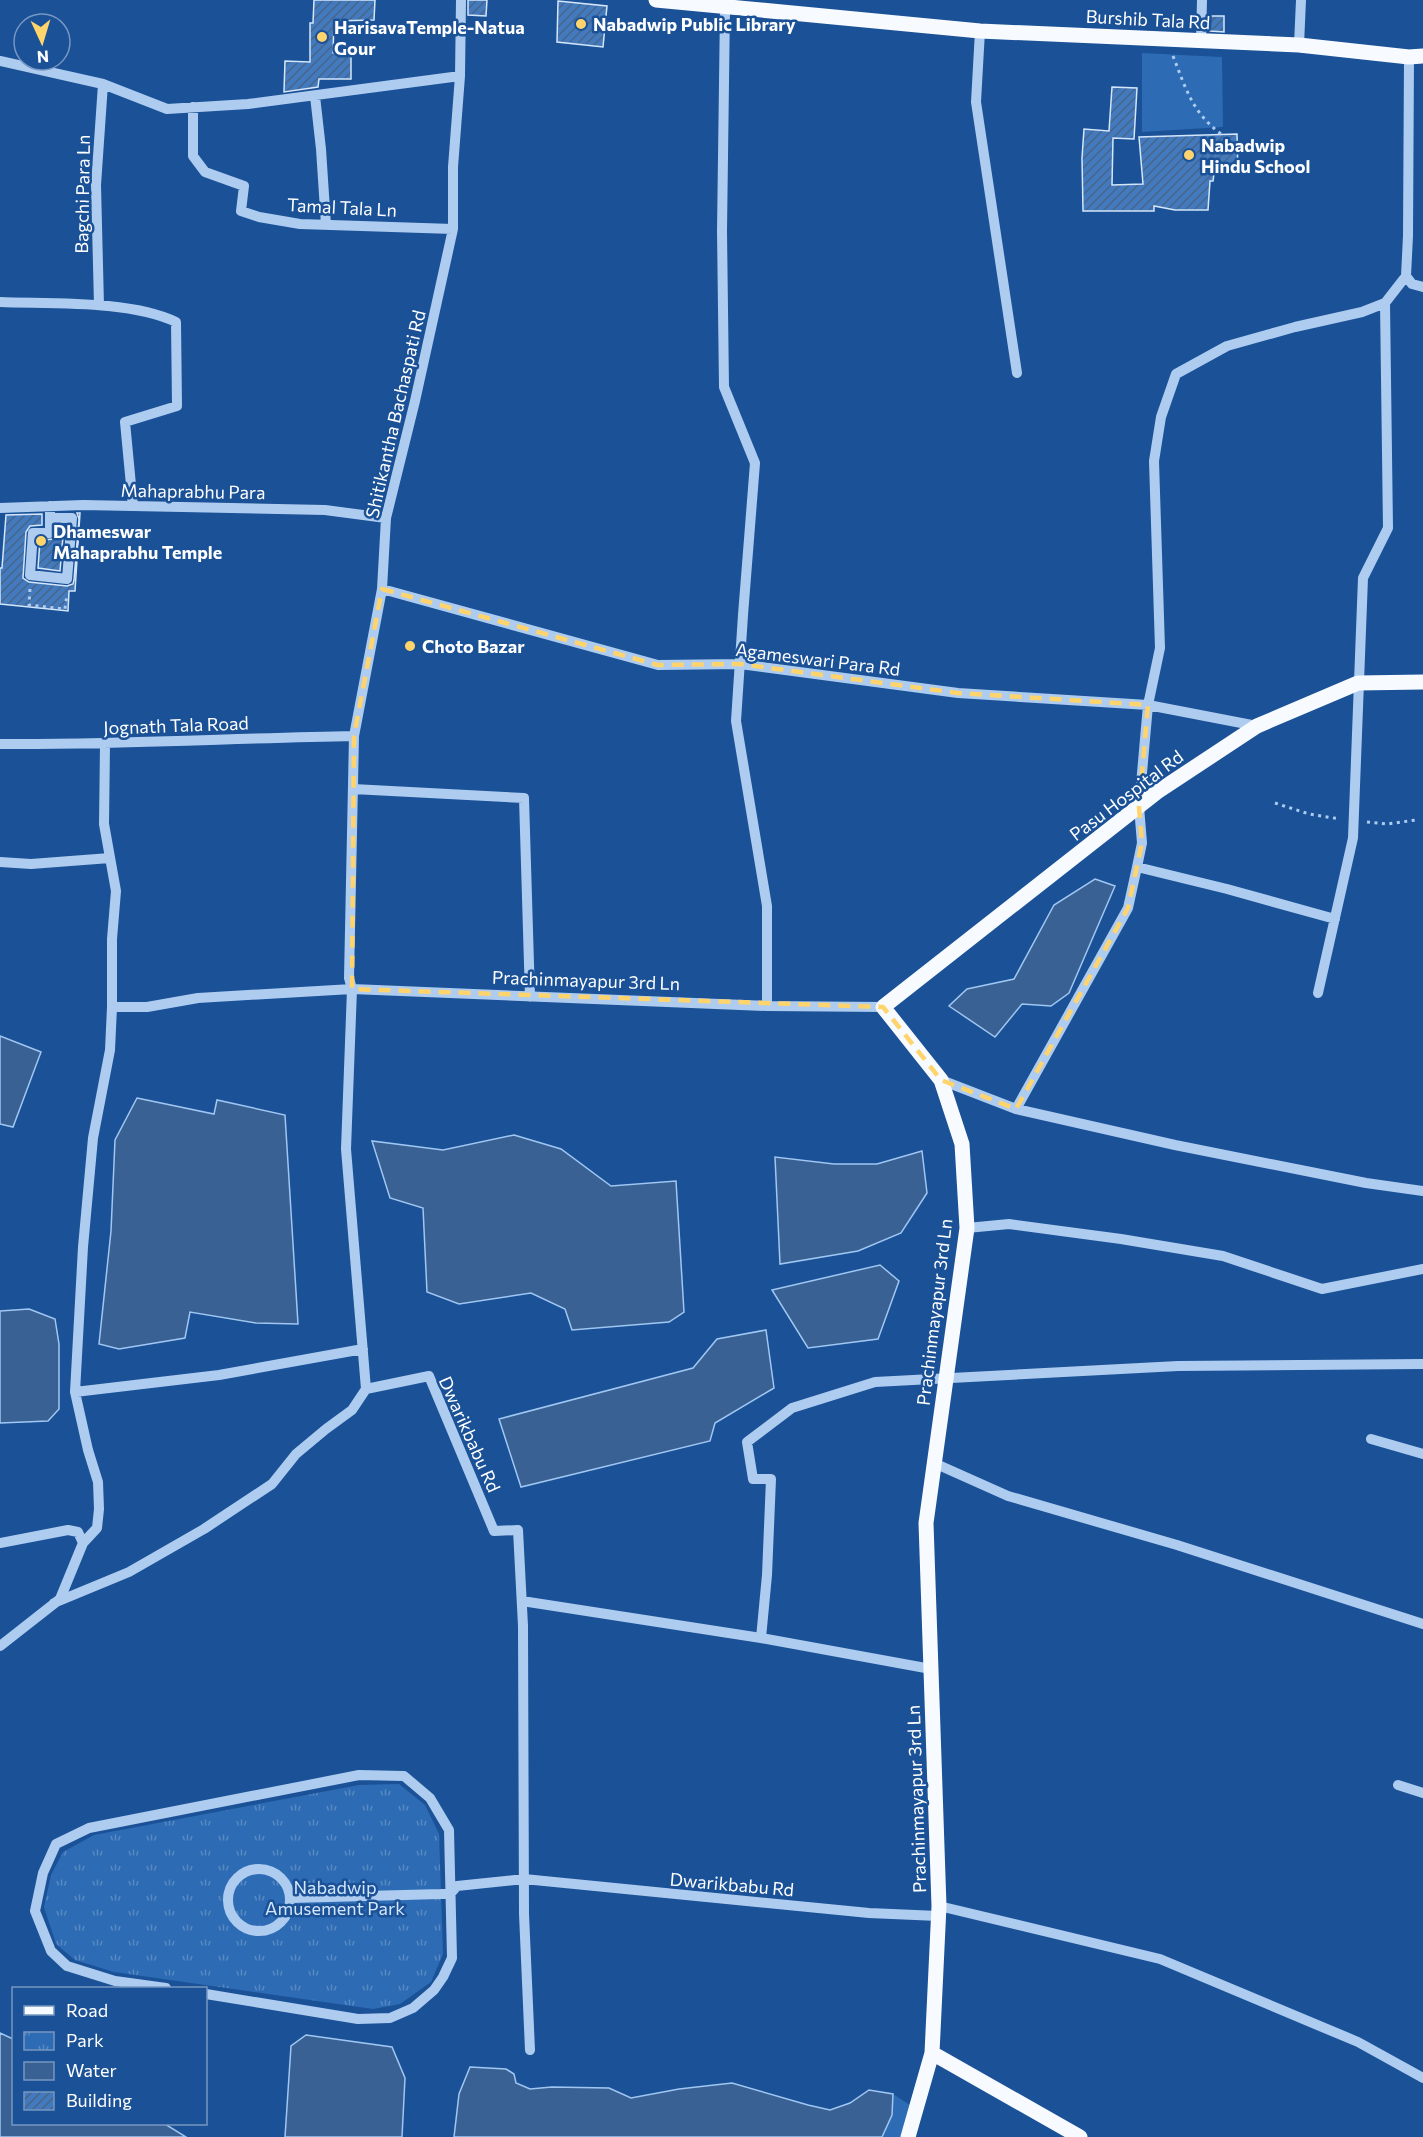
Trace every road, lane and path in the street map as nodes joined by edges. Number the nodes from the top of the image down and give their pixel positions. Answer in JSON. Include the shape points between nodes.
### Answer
{"nodes":[{"id":1,"x":461,"y":0,"type":"edge"},
{"id":2,"x":656,"y":0,"type":"edge"},
{"id":3,"x":1202,"y":0,"type":"edge"},
{"id":4,"x":1301,"y":0,"type":"edge"},
{"id":5,"x":706,"y":3,"type":"edge"},
{"id":6,"x":726,"y":8,"type":"junction"},
{"id":7,"x":980,"y":31,"type":"junction"},
{"id":8,"x":1201,"y":41,"type":"junction"},
{"id":9,"x":1299,"y":45,"type":"junction"},
{"id":10,"x":1172,"y":49,"type":"dead end"},
{"id":11,"x":1416,"y":57,"type":"edge"},
{"id":12,"x":0,"y":61,"type":"edge"},
{"id":13,"x":460,"y":76,"type":"junction"},
{"id":14,"x":103,"y":84,"type":"junction"},
{"id":15,"x":315,"y":96,"type":"junction"},
{"id":16,"x":193,"y":107,"type":"junction"},
{"id":17,"x":1221,"y":134,"type":"dead end"},
{"id":18,"x":326,"y":225,"type":"junction"},
{"id":19,"x":453,"y":229,"type":"junction"},
{"id":20,"x":1406,"y":276,"type":"junction"},
{"id":21,"x":1423,"y":287,"type":"edge"},
{"id":22,"x":0,"y":302,"type":"edge"},
{"id":23,"x":1385,"y":303,"type":"junction"},
{"id":24,"x":99,"y":305,"type":"junction"},
{"id":25,"x":1017,"y":373,"type":"dead end"},
{"id":26,"x":50,"y":506,"type":"junction"},
{"id":27,"x":133,"y":506,"type":"junction"},
{"id":28,"x":0,"y":508,"type":"edge"},
{"id":29,"x":50,"y":518,"type":"junction"},
{"id":30,"x":386,"y":518,"type":"junction"},
{"id":31,"x":31,"y":575,"type":"junction"},
{"id":32,"x":67,"y":579,"type":"junction"},
{"id":33,"x":382,"y":589,"type":"junction"},
{"id":34,"x":740,"y":664,"type":"junction"},
{"id":35,"x":1358,"y":682,"type":"junction"},
{"id":36,"x":1423,"y":682,"type":"edge"},
{"id":37,"x":1148,"y":705,"type":"junction"},
{"id":38,"x":1257,"y":726,"type":"junction"},
{"id":39,"x":354,"y":736,"type":"junction"},
{"id":40,"x":0,"y":744,"type":"edge"},
{"id":41,"x":105,"y":745,"type":"junction"},
{"id":42,"x":353,"y":789,"type":"junction"},
{"id":43,"x":1275,"y":803,"type":"dead end"},
{"id":44,"x":1139,"y":807,"type":"junction"},
{"id":45,"x":1416,"y":820,"type":"dead end"},
{"id":46,"x":1354,"y":821,"type":"junction"},
{"id":47,"x":110,"y":858,"type":"junction"},
{"id":48,"x":0,"y":862,"type":"edge"},
{"id":49,"x":1137,"y":867,"type":"junction"},
{"id":50,"x":1335,"y":919,"type":"junction"},
{"id":51,"x":350,"y":984,"type":"junction"},
{"id":52,"x":1318,"y":993,"type":"dead end"},
{"id":53,"x":530,"y":997,"type":"junction"},
{"id":54,"x":112,"y":1006,"type":"junction"},
{"id":55,"x":767,"y":1006,"type":"junction"},
{"id":56,"x":883,"y":1007,"type":"junction"},
{"id":57,"x":941,"y":1080,"type":"junction"},
{"id":58,"x":1016,"y":1109,"type":"junction"},
{"id":59,"x":1423,"y":1191,"type":"edge"},
{"id":60,"x":967,"y":1228,"type":"junction"},
{"id":61,"x":1423,"y":1269,"type":"edge"},
{"id":62,"x":363,"y":1349,"type":"junction"},
{"id":63,"x":1423,"y":1364,"type":"edge"},
{"id":64,"x":946,"y":1377,"type":"junction"},
{"id":65,"x":366,"y":1389,"type":"junction"},
{"id":66,"x":75,"y":1392,"type":"junction"},
{"id":67,"x":1371,"y":1439,"type":"dead end"},
{"id":68,"x":1423,"y":1454,"type":"edge"},
{"id":69,"x":934,"y":1463,"type":"junction"},
{"id":70,"x":0,"y":1543,"type":"edge"},
{"id":71,"x":83,"y":1543,"type":"junction"},
{"id":72,"x":522,"y":1601,"type":"junction"},
{"id":73,"x":54,"y":1604,"type":"junction"},
{"id":74,"x":1423,"y":1624,"type":"edge"},
{"id":75,"x":761,"y":1638,"type":"junction"},
{"id":76,"x":0,"y":1646,"type":"edge"},
{"id":77,"x":931,"y":1669,"type":"junction"},
{"id":78,"x":1398,"y":1785,"type":"dead end"},
{"id":79,"x":1423,"y":1793,"type":"edge"},
{"id":80,"x":524,"y":1879,"type":"junction"},
{"id":81,"x":451,"y":1893,"type":"junction"},
{"id":82,"x":291,"y":1898,"type":"junction"},
{"id":83,"x":939,"y":1911,"type":"junction"},
{"id":84,"x":154,"y":1987,"type":"edge"},
{"id":85,"x":207,"y":1994,"type":"edge"},
{"id":86,"x":530,"y":2050,"type":"dead end"},
{"id":87,"x":932,"y":2053,"type":"junction"},
{"id":88,"x":1423,"y":2078,"type":"edge"},
{"id":89,"x":908,"y":2137,"type":"edge"},
{"id":90,"x":1080,"y":2137,"type":"edge"}],
"edges":[{"from":1,"to":13,"type":"street","name":"Shitikantha Bachaspati Rd"},
{"from":2,"to":5,"type":"main road","name":"Burshib Tala Rd"},
{"from":3,"to":8,"type":"street"},
{"from":4,"to":9,"type":"street"},
{"from":5,"to":6,"type":"main road","name":"Burshib Tala Rd"},
{"from":6,"to":7,"type":"main road","name":"Burshib Tala Rd"},
{"from":6,"to":34,"type":"street","via":[[723,387],[755,463]]},
{"from":7,"to":8,"type":"main road","name":"Burshib Tala Rd"},
{"from":7,"to":25,"type":"street","via":[[975,102]]},
{"from":8,"to":9,"type":"main road","name":"Burshib Tala Rd"},
{"from":9,"to":11,"type":"main road","name":"Burshib Tala Rd"},
{"from":10,"to":17,"type":"path","via":[[1195,108]]},
{"from":11,"to":20,"type":"street"},
{"from":12,"to":14,"type":"street"},
{"from":13,"to":15,"type":"street"},
{"from":13,"to":19,"type":"street","name":"Shitikantha Bachaspati Rd"},
{"from":14,"to":16,"type":"street","via":[[166,109]]},
{"from":14,"to":24,"type":"street","name":"Bagchi Para Ln","via":[[96,185]]},
{"from":15,"to":16,"type":"street"},
{"from":15,"to":18,"type":"street"},
{"from":16,"to":18,"type":"street","name":"Tamal Tala Ln","via":[[193,156],[205,172],[244,186],[241,212]]},
{"from":18,"to":19,"type":"street","name":"Tamal Tala Ln"},
{"from":19,"to":30,"type":"street","name":"Shitikantha Bachaspati Rd"},
{"from":20,"to":21,"type":"street","via":[[1412,284]]},
{"from":20,"to":23,"type":"street"},
{"from":22,"to":24,"type":"street"},
{"from":23,"to":35,"type":"street","via":[[1388,528],[1363,578]]},
{"from":23,"to":37,"type":"street","via":[[1227,346],[1176,374],[1161,417],[1154,460],[1160,648]]},
{"from":24,"to":27,"type":"street","via":[[176,322],[177,406],[125,422]]},
{"from":26,"to":27,"type":"street","name":"Mahaprabhu Para"},
{"from":26,"to":28,"type":"street","name":"Mahaprabhu Para"},
{"from":26,"to":29,"type":"street"},
{"from":27,"to":30,"type":"street","name":"Mahaprabhu Para","via":[[325,510]]},
{"from":29,"to":31,"type":"street","via":[[50,533],[33,532]]},
{"from":29,"to":32,"type":"street","via":[[72,518]]},
{"from":30,"to":33,"type":"street","name":"Shitikantha Bachaspati Rd"},
{"from":31,"to":32,"type":"street"},
{"from":31,"to":32,"type":"path","via":[[29,605],[65,609]]},
{"from":33,"to":34,"type":"street","name":"Agameswari Para Rd","via":[[658,665]]},
{"from":33,"to":39,"type":"street","name":"Shitikantha Bachaspati Rd"},
{"from":34,"to":37,"type":"street","name":"Agameswari Para Rd","via":[[958,693]]},
{"from":34,"to":55,"type":"street","via":[[736,721],[768,906]]},
{"from":35,"to":36,"type":"main road","name":"Pasu Hospital Rd"},
{"from":35,"to":38,"type":"main road","name":"Pasu Hospital Rd"},
{"from":35,"to":46,"type":"street"},
{"from":37,"to":38,"type":"street","name":"Agameswari Para Rd"},
{"from":37,"to":44,"type":"street"},
{"from":38,"to":44,"type":"main road","name":"Pasu Hospital Rd"},
{"from":39,"to":41,"type":"street","name":"Jognath Tala Road"},
{"from":39,"to":42,"type":"street","name":"Shitikantha Bachaspati Rd"},
{"from":40,"to":41,"type":"street","name":"Jognath Tala Road"},
{"from":41,"to":47,"type":"street","via":[[104,824]]},
{"from":42,"to":51,"type":"street","name":"Shitikantha Bachaspati Rd"},
{"from":42,"to":53,"type":"street","via":[[524,798]]},
{"from":43,"to":46,"type":"path","via":[[1309,814]]},
{"from":44,"to":49,"type":"street","via":[[1142,843]]},
{"from":44,"to":56,"type":"main road","name":"Pasu Hospital Rd"},
{"from":45,"to":46,"type":"path","via":[[1387,824]]},
{"from":46,"to":50,"type":"street"},
{"from":47,"to":48,"type":"street","via":[[31,864]]},
{"from":47,"to":54,"type":"street","via":[[116,891]]},
{"from":49,"to":50,"type":"street"},
{"from":49,"to":58,"type":"street","via":[[1128,908]]},
{"from":50,"to":52,"type":"street"},
{"from":51,"to":53,"type":"street","name":"Prachinmayapur 3rd Ln"},
{"from":51,"to":54,"type":"street","name":"Prachinmayapur 3rd Ln","via":[[147,1006]]},
{"from":51,"to":62,"type":"street","via":[[346,1149]]},
{"from":53,"to":55,"type":"street","name":"Prachinmayapur 3rd Ln"},
{"from":54,"to":66,"type":"street","via":[[110,1050],[93,1138]]},
{"from":55,"to":56,"type":"street","name":"Prachinmayapur 3rd Ln"},
{"from":56,"to":57,"type":"main road","name":"Prachinmayapur 3rd Ln"},
{"from":57,"to":58,"type":"street"},
{"from":57,"to":60,"type":"main road","name":"Prachinmayapur 3rd Ln","via":[[962,1144]]},
{"from":58,"to":59,"type":"street","via":[[1186,1147]]},
{"from":60,"to":61,"type":"street","via":[[1010,1224],[1223,1256],[1322,1290]]},
{"from":60,"to":64,"type":"main road","name":"Prachinmayapur 3rd Ln"},
{"from":62,"to":65,"type":"street"},
{"from":62,"to":66,"type":"street","via":[[219,1375]]},
{"from":63,"to":64,"type":"street","via":[[1178,1366]]},
{"from":64,"to":69,"type":"main road","name":"Prachinmayapur 3rd Ln"},
{"from":64,"to":75,"type":"street","via":[[875,1382],[792,1408],[747,1442],[753,1479],[771,1479]]},
{"from":65,"to":72,"type":"street","name":"Dwarikbabu Rd","via":[[429,1376],[494,1531],[518,1530]]},
{"from":65,"to":73,"type":"street","via":[[352,1410],[296,1454],[272,1484],[129,1572]]},
{"from":66,"to":71,"type":"street","via":[[98,1482],[97,1528]]},
{"from":67,"to":68,"type":"street"},
{"from":69,"to":74,"type":"street","via":[[1008,1496]]},
{"from":69,"to":77,"type":"main road","name":"Prachinmayapur 3rd Ln","via":[[926,1523]]},
{"from":70,"to":71,"type":"street","via":[[68,1530],[78,1532]]},
{"from":71,"to":73,"type":"street","via":[[60,1599]]},
{"from":72,"to":75,"type":"street"},
{"from":72,"to":80,"type":"street","name":"Dwarikbabu Rd"},
{"from":73,"to":76,"type":"street"},
{"from":75,"to":77,"type":"street"},
{"from":77,"to":83,"type":"main road","name":"Prachinmayapur 3rd Ln"},
{"from":78,"to":79,"type":"street"},
{"from":80,"to":81,"type":"street","via":[[457,1886]]},
{"from":80,"to":83,"type":"street","name":"Dwarikbabu Rd","via":[[869,1913]]},
{"from":80,"to":86,"type":"street","name":"Dwarikbabu Rd"},
{"from":81,"to":82,"type":"street"},
{"from":81,"to":84,"type":"street","via":[[449,1830],[430,1798],[404,1776],[359,1775],[89,1828],[56,1844],[43,1874],[35,1911],[51,1951],[67,1966],[116,1981]]},
{"from":81,"to":85,"type":"street","via":[[452,1958],[448,1967],[434,1990],[413,2008],[390,2018],[358,2019]]},
{"from":82,"to":82,"type":"street","via":[[285,1919],[279,1925],[256,1931],[239,1926],[229,1914],[227,1902],[239,1875],[258,1868],[279,1875]]},
{"from":83,"to":87,"type":"main road","name":"Prachinmayapur 3rd Ln"},
{"from":83,"to":88,"type":"street","name":"Dwarikbabu Rd","via":[[1160,1959],[1358,2042]]},
{"from":87,"to":89,"type":"main road","name":"Prachinmayapur 3rd Ln"},
{"from":87,"to":90,"type":"main road"}]}
